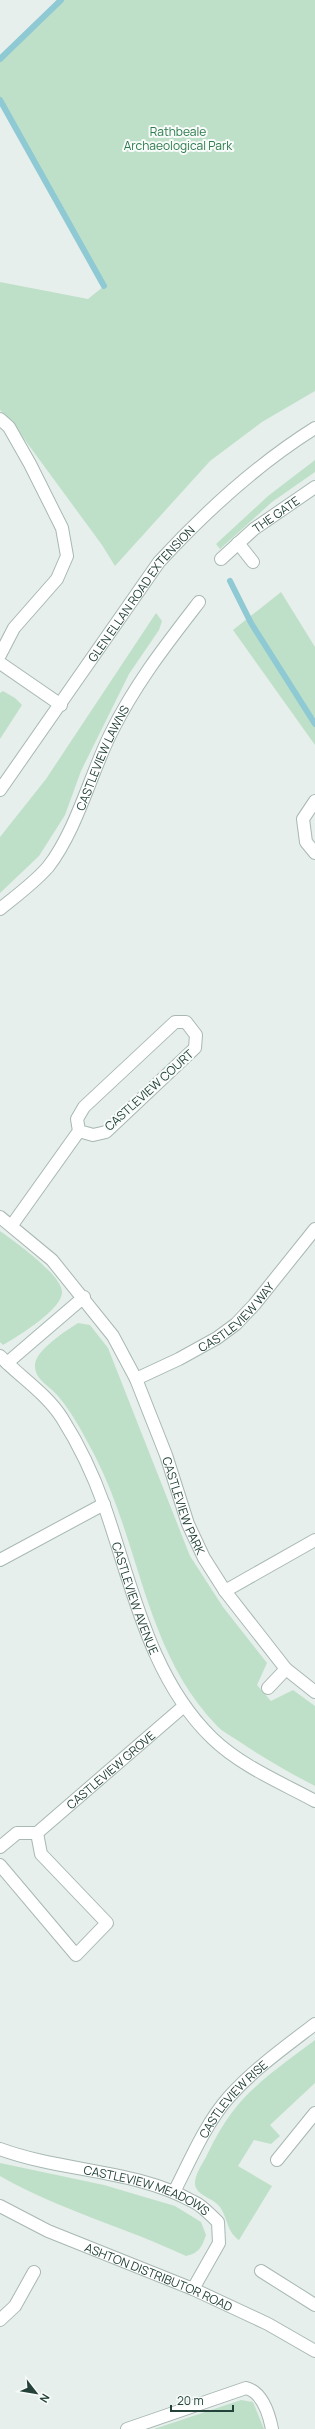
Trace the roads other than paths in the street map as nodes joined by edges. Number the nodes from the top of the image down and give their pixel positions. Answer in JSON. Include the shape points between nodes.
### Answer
{"nodes":[{"id":1,"x":0,"y":419,"type":"edge"},
{"id":2,"x":315,"y":428,"type":"edge"},
{"id":3,"x":315,"y":487,"type":"edge"},
{"id":4,"x":238,"y":543,"type":"junction"},
{"id":5,"x":220,"y":559,"type":"dead end"},
{"id":6,"x":253,"y":562,"type":"dead end"},
{"id":7,"x":199,"y":602,"type":"dead end"},
{"id":8,"x":0,"y":655,"type":"edge"},
{"id":9,"x":0,"y":663,"type":"edge"},
{"id":10,"x":61,"y":705,"type":"junction"},
{"id":11,"x":0,"y":790,"type":"edge"},
{"id":12,"x":315,"y":801,"type":"edge"},
{"id":13,"x":315,"y":853,"type":"edge"},
{"id":14,"x":0,"y":909,"type":"edge"},
{"id":15,"x":79,"y":1131,"type":"junction"},
{"id":16,"x":0,"y":1217,"type":"edge"},
{"id":17,"x":12,"y":1225,"type":"junction"},
{"id":18,"x":315,"y":1229,"type":"edge"},
{"id":19,"x":84,"y":1298,"type":"junction"},
{"id":20,"x":3,"y":1359,"type":"edge"},
{"id":21,"x":136,"y":1379,"type":"junction"},
{"id":22,"x":104,"y":1504,"type":"junction"},
{"id":23,"x":315,"y":1540,"type":"edge"},
{"id":24,"x":0,"y":1560,"type":"edge"},
{"id":25,"x":226,"y":1591,"type":"junction"},
{"id":26,"x":286,"y":1669,"type":"junction"},
{"id":27,"x":268,"y":1688,"type":"dead end"},
{"id":28,"x":315,"y":1692,"type":"edge"},
{"id":29,"x":184,"y":1706,"type":"junction"},
{"id":30,"x":315,"y":1801,"type":"edge"},
{"id":31,"x":37,"y":1833,"type":"junction"},
{"id":32,"x":0,"y":1847,"type":"edge"},
{"id":33,"x":0,"y":1866,"type":"edge"},
{"id":34,"x":315,"y":2024,"type":"edge"},
{"id":35,"x":315,"y":2113,"type":"edge"},
{"id":36,"x":0,"y":2149,"type":"edge"},
{"id":37,"x":277,"y":2160,"type":"dead end"},
{"id":38,"x":174,"y":2192,"type":"junction"},
{"id":39,"x":0,"y":2206,"type":"edge"},
{"id":40,"x":262,"y":2271,"type":"dead end"},
{"id":41,"x":34,"y":2272,"type":"dead end"},
{"id":42,"x":193,"y":2288,"type":"junction"},
{"id":43,"x":315,"y":2305,"type":"edge"},
{"id":44,"x":0,"y":2320,"type":"edge"},
{"id":45,"x":315,"y":2351,"type":"edge"},
{"id":46,"x":127,"y":2429,"type":"edge"},
{"id":47,"x":272,"y":2429,"type":"edge"}],
"edges":[{"from":1,"to":8,"type":"street","via":[[9,427],[44,491],[62,528],[67,556],[57,579],[14,628]]},
{"from":2,"to":10,"type":"street","name":"GLEN ELLAN ROAD EXTENSION","via":[[280,450],[232,489],[164,557],[130,602]]},
{"from":3,"to":4,"type":"street","name":"THE GATE","via":[[282,508]]},
{"from":4,"to":5,"type":"street","name":"THE GATE"},
{"from":4,"to":6,"type":"street"},
{"from":7,"to":14,"type":"street","name":"CASTLEVIEW LAWNS","via":[[153,660],[131,695],[109,736],[72,823],[48,866],[26,889]]},
{"from":9,"to":10,"type":"street"},
{"from":10,"to":11,"type":"street","name":"GLEN ELLAN ROAD EXTENSION"},
{"from":12,"to":13,"type":"street","via":[[303,819],[306,842]]},
{"from":15,"to":15,"type":"street","name":"CASTLEVIEW COURT","via":[[77,1119],[84,1107],[175,1022],[186,1022],[196,1035],[195,1048],[106,1132],[93,1135]]},
{"from":15,"to":17,"type":"street","name":"CASTLEVIEW COURT"},
{"from":16,"to":17,"type":"street","name":"CASTLEVIEW PARK"},
{"from":17,"to":19,"type":"street","name":"CASTLEVIEW PARK","via":[[52,1260]]},
{"from":18,"to":21,"type":"street","name":"CASTLEVIEW WAY","via":[[236,1324],[179,1359]]},
{"from":19,"to":20,"type":"street"},
{"from":19,"to":21,"type":"street","name":"CASTLEVIEW PARK","via":[[113,1336]]},
{"from":20,"to":22,"type":"street","name":"CASTLEVIEW AVENUE","via":[[61,1416],[88,1464]]},
{"from":21,"to":25,"type":"street","name":"CASTLEVIEW PARK","via":[[166,1455],[188,1524],[204,1558]]},
{"from":22,"to":24,"type":"street"},
{"from":22,"to":29,"type":"street","name":"CASTLEVIEW AVENUE","via":[[156,1654]]},
{"from":23,"to":25,"type":"street"},
{"from":25,"to":26,"type":"street","name":"CASTLEVIEW PARK"},
{"from":26,"to":27,"type":"street"},
{"from":26,"to":28,"type":"street","name":"CASTLEVIEW PARK"},
{"from":29,"to":30,"type":"street","name":"CASTLEVIEW AVENUE","via":[[213,1738],[246,1764]]},
{"from":29,"to":31,"type":"street","name":"CASTLEVIEW GROVE"},
{"from":31,"to":32,"type":"street","via":[[16,1833]]},
{"from":31,"to":33,"type":"street","via":[[40,1854],[107,1923],[76,1955]]},
{"from":34,"to":38,"type":"street","name":"CASTLEVIEW RISE","via":[[269,2058],[228,2098],[205,2134]]},
{"from":35,"to":37,"type":"street"},
{"from":36,"to":38,"type":"street","name":"CASTLEVIEW MEADOWS","via":[[26,2158],[74,2166]]},
{"from":38,"to":42,"type":"street","name":"CASTLEVIEW MEADOWS","via":[[196,2202],[218,2222],[219,2243]]},
{"from":39,"to":42,"type":"street","name":"ASHTON DISTRIBUTOR ROAD","via":[[48,2231]]},
{"from":40,"to":43,"type":"street"},
{"from":41,"to":44,"type":"street","via":[[14,2306]]},
{"from":42,"to":45,"type":"street","name":"ASHTON DISTRIBUTOR ROAD","via":[[268,2324]]},
{"from":46,"to":47,"type":"street","via":[[246,2388],[259,2396]]}]}
